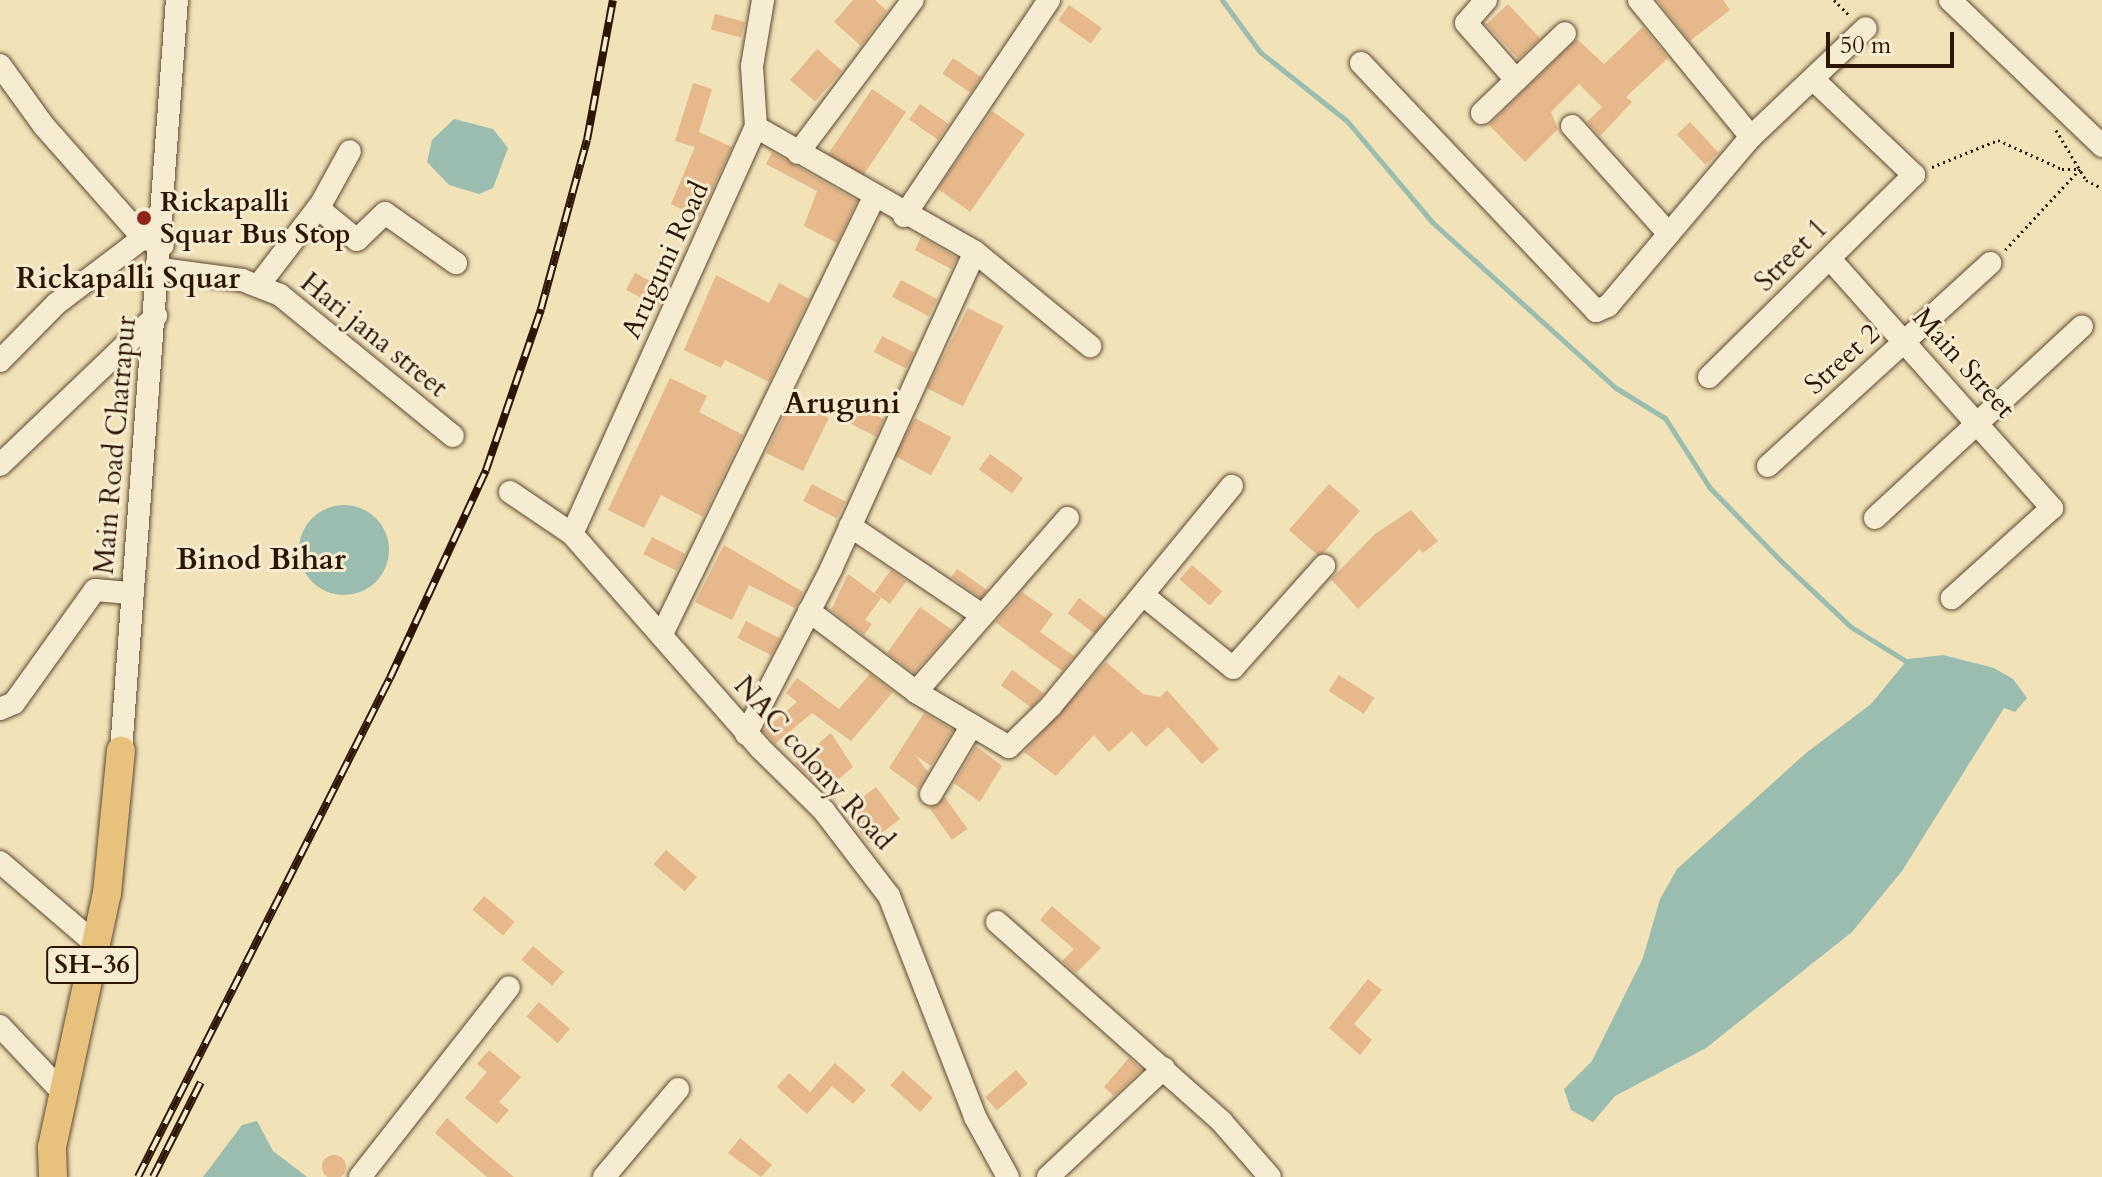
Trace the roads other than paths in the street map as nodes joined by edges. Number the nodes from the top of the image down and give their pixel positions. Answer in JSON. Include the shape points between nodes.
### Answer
{"nodes":[{"id":1,"x":177,"y":0,"type":"edge"},
{"id":2,"x":763,"y":0,"type":"edge"},
{"id":3,"x":913,"y":0,"type":"edge"},
{"id":4,"x":1049,"y":0,"type":"edge"},
{"id":5,"x":1486,"y":0,"type":"edge"},
{"id":6,"x":1639,"y":0,"type":"edge"},
{"id":7,"x":1950,"y":0,"type":"edge"},
{"id":8,"x":1866,"y":28,"type":"road end"},
{"id":9,"x":1565,"y":33,"type":"dead end"},
{"id":10,"x":1361,"y":63,"type":"dead end"},
{"id":11,"x":0,"y":65,"type":"edge"},
{"id":12,"x":1516,"y":80,"type":"junction"},
{"id":13,"x":1814,"y":80,"type":"junction"},
{"id":14,"x":1482,"y":113,"type":"dead end"},
{"id":15,"x":1572,"y":126,"type":"dead end"},
{"id":16,"x":756,"y":127,"type":"junction"},
{"id":17,"x":1751,"y":137,"type":"junction"},
{"id":18,"x":2102,"y":146,"type":"edge"},
{"id":19,"x":350,"y":151,"type":"dead end"},
{"id":20,"x":798,"y":153,"type":"junction"},
{"id":21,"x":875,"y":196,"type":"junction"},
{"id":22,"x":318,"y":208,"type":"junction"},
{"id":23,"x":904,"y":216,"type":"junction"},
{"id":24,"x":1669,"y":234,"type":"junction"},
{"id":25,"x":153,"y":242,"type":"junction"},
{"id":26,"x":975,"y":252,"type":"junction"},
{"id":27,"x":1830,"y":259,"type":"junction"},
{"id":28,"x":456,"y":263,"type":"dead end"},
{"id":29,"x":1990,"y":263,"type":"road end"},
{"id":30,"x":161,"y":269,"type":"junction"},
{"id":31,"x":258,"y":286,"type":"junction"},
{"id":32,"x":156,"y":316,"type":"junction"},
{"id":33,"x":2082,"y":326,"type":"dead end"},
{"id":34,"x":1905,"y":342,"type":"junction"},
{"id":35,"x":1090,"y":346,"type":"dead end"},
{"id":36,"x":0,"y":361,"type":"edge"},
{"id":37,"x":1709,"y":377,"type":"dead end"},
{"id":38,"x":1977,"y":423,"type":"junction"},
{"id":39,"x":453,"y":436,"type":"dead end"},
{"id":40,"x":0,"y":465,"type":"edge"},
{"id":41,"x":1768,"y":466,"type":"dead end"},
{"id":42,"x":1232,"y":486,"type":"dead end"},
{"id":43,"x":510,"y":492,"type":"dead end"},
{"id":44,"x":1068,"y":518,"type":"dead end"},
{"id":45,"x":1875,"y":518,"type":"dead end"},
{"id":46,"x":850,"y":526,"type":"junction"},
{"id":47,"x":572,"y":534,"type":"junction"},
{"id":48,"x":1324,"y":566,"type":"dead end"},
{"id":49,"x":133,"y":593,"type":"junction"},
{"id":50,"x":1143,"y":595,"type":"junction"},
{"id":51,"x":1952,"y":598,"type":"dead end"},
{"id":52,"x":809,"y":611,"type":"junction"},
{"id":53,"x":982,"y":615,"type":"junction"},
{"id":54,"x":662,"y":634,"type":"junction"},
{"id":55,"x":916,"y":692,"type":"junction"},
{"id":56,"x":0,"y":709,"type":"edge"},
{"id":57,"x":972,"y":725,"type":"junction"},
{"id":58,"x":746,"y":734,"type":"junction"},
{"id":59,"x":121,"y":751,"type":"joint"},
{"id":60,"x":931,"y":794,"type":"dead end"},
{"id":61,"x":0,"y":862,"type":"edge"},
{"id":62,"x":997,"y":922,"type":"dead end"},
{"id":63,"x":97,"y":945,"type":"junction"},
{"id":64,"x":509,"y":987,"type":"dead end"},
{"id":65,"x":0,"y":1026,"type":"edge"},
{"id":66,"x":1164,"y":1068,"type":"junction"},
{"id":67,"x":678,"y":1089,"type":"dead end"},
{"id":68,"x":65,"y":1095,"type":"junction"},
{"id":69,"x":53,"y":1177,"type":"edge"},
{"id":70,"x":360,"y":1177,"type":"edge"},
{"id":71,"x":604,"y":1177,"type":"edge"},
{"id":72,"x":1008,"y":1177,"type":"edge"},
{"id":73,"x":1048,"y":1177,"type":"edge"},
{"id":74,"x":1270,"y":1177,"type":"edge"}],
"edges":[{"from":1,"to":25,"type":"street","name":"Main Road Chatrapur"},
{"from":2,"to":16,"type":"street","name":"Aruguni Road","via":[[752,66]]},
{"from":3,"to":20,"type":"street"},
{"from":4,"to":23,"type":"street"},
{"from":5,"to":12,"type":"street","via":[[1466,23]]},
{"from":6,"to":17,"type":"street"},
{"from":7,"to":18,"type":"street"},
{"from":8,"to":13,"type":"street"},
{"from":9,"to":12,"type":"street"},
{"from":10,"to":24,"type":"street","via":[[1596,311],[1608,306]]},
{"from":11,"to":25,"type":"street","via":[[44,126]]},
{"from":12,"to":14,"type":"street"},
{"from":13,"to":17,"type":"street"},
{"from":13,"to":27,"type":"street","name":"Street 1","via":[[1914,175]]},
{"from":15,"to":24,"type":"street"},
{"from":16,"to":20,"type":"street"},
{"from":16,"to":47,"type":"street","name":"Aruguni Road"},
{"from":17,"to":24,"type":"street"},
{"from":19,"to":22,"type":"street"},
{"from":20,"to":21,"type":"street","via":[[835,168]]},
{"from":21,"to":23,"type":"street"},
{"from":21,"to":54,"type":"street"},
{"from":22,"to":28,"type":"street","via":[[357,240],[385,213]]},
{"from":22,"to":31,"type":"street"},
{"from":23,"to":26,"type":"street"},
{"from":25,"to":30,"type":"street","name":"Main Road Chatrapur"},
{"from":25,"to":36,"type":"street","via":[[56,304]]},
{"from":26,"to":35,"type":"street"},
{"from":26,"to":46,"type":"street"},
{"from":27,"to":34,"type":"street","name":"Main Street"},
{"from":27,"to":37,"type":"street","name":"Street 1"},
{"from":29,"to":34,"type":"street","name":"Street 2"},
{"from":30,"to":31,"type":"street","name":"Hari jana street"},
{"from":30,"to":32,"type":"street","name":"Main Road Chatrapur"},
{"from":31,"to":39,"type":"street","name":"Hari jana street","via":[[280,295]]},
{"from":32,"to":40,"type":"street"},
{"from":32,"to":49,"type":"street","name":"Main Road Chatrapur"},
{"from":33,"to":38,"type":"street"},
{"from":34,"to":38,"type":"street","name":"Main Street"},
{"from":34,"to":41,"type":"street","name":"Street 2"},
{"from":38,"to":45,"type":"street"},
{"from":38,"to":51,"type":"street","name":"Main Street","via":[[2052,508]]},
{"from":42,"to":50,"type":"street"},
{"from":43,"to":47,"type":"street","name":"NAC colony Road"},
{"from":44,"to":53,"type":"street"},
{"from":46,"to":52,"type":"street"},
{"from":46,"to":53,"type":"street"},
{"from":47,"to":54,"type":"street","name":"NAC colony Road"},
{"from":48,"to":50,"type":"street","via":[[1233,668]]},
{"from":49,"to":56,"type":"street","via":[[95,590],[14,703]]},
{"from":49,"to":59,"type":"street","name":"Main Road Chatrapur"},
{"from":50,"to":57,"type":"street","via":[[1009,747]]},
{"from":52,"to":55,"type":"street"},
{"from":52,"to":58,"type":"street"},
{"from":53,"to":55,"type":"street"},
{"from":54,"to":58,"type":"street","name":"NAC colony Road"},
{"from":55,"to":57,"type":"street"},
{"from":57,"to":60,"type":"street"},
{"from":58,"to":72,"type":"street","name":"NAC colony Road","via":[[824,811],[889,896],[975,1117]]},
{"from":59,"to":63,"type":"main road","number":"SH-36"},
{"from":61,"to":63,"type":"street"},
{"from":62,"to":66,"type":"street"},
{"from":63,"to":68,"type":"main road","number":"SH-36"},
{"from":64,"to":70,"type":"street"},
{"from":65,"to":68,"type":"street"},
{"from":66,"to":73,"type":"street"},
{"from":66,"to":74,"type":"street"},
{"from":67,"to":71,"type":"street"},
{"from":68,"to":69,"type":"main road","number":"SH-36","via":[[52,1147]]}]}
